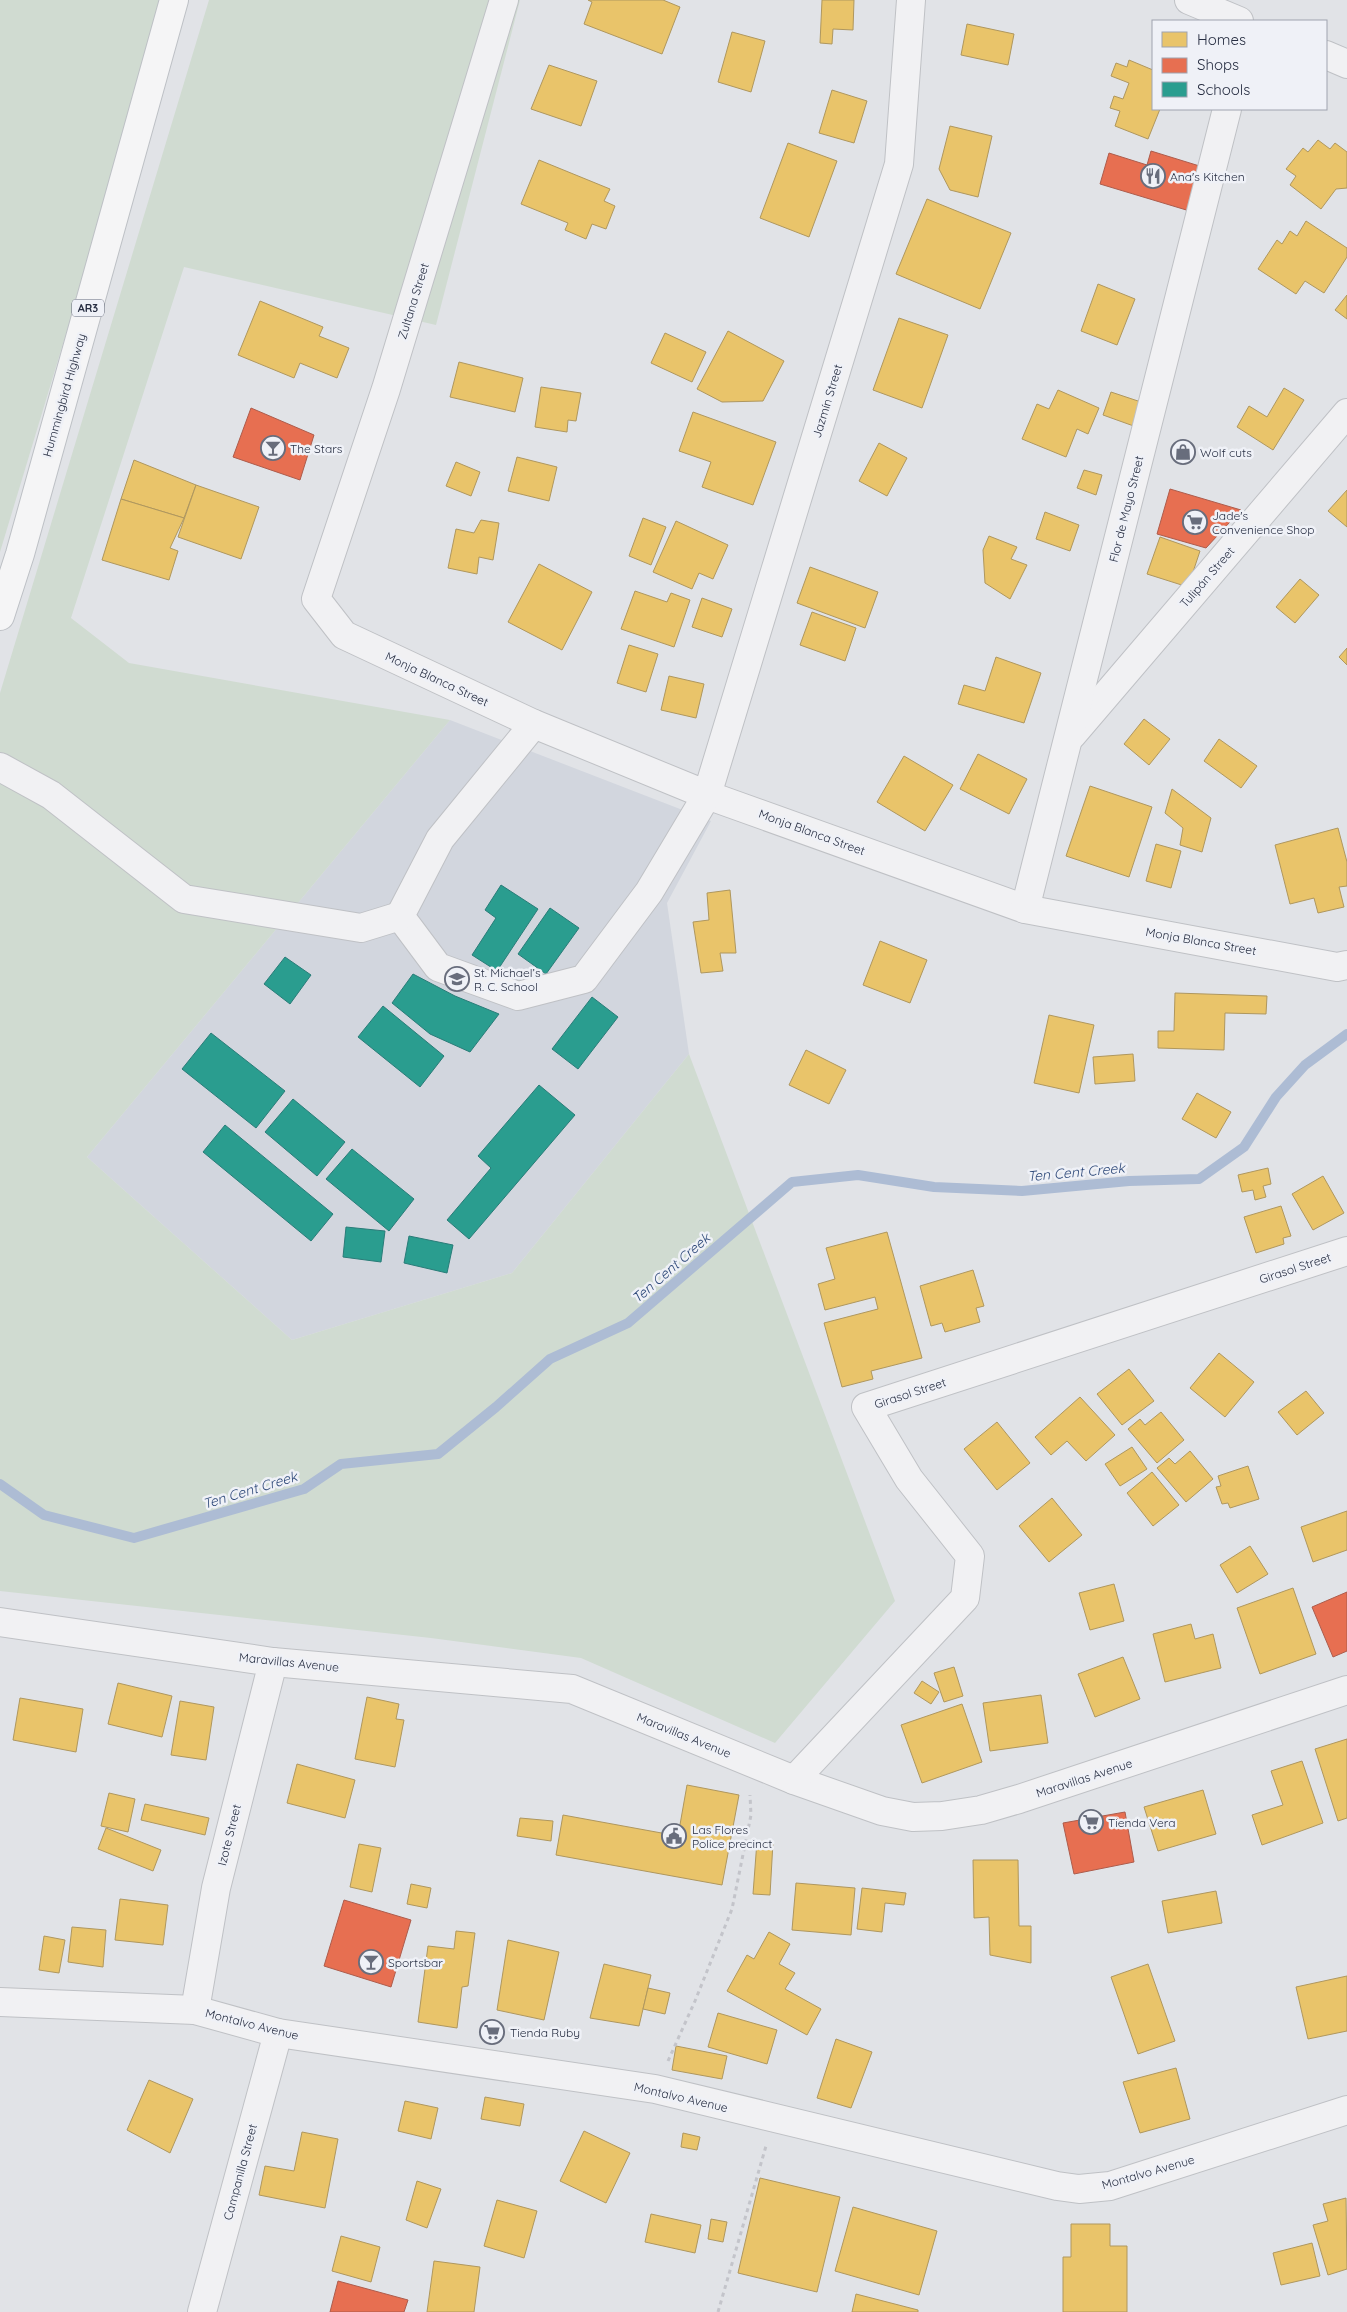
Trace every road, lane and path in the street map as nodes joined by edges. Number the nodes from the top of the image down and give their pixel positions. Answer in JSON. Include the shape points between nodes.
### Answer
{"nodes":[{"id":1,"x":174,"y":0,"type":"edge"},
{"id":2,"x":504,"y":0,"type":"edge"},
{"id":3,"x":911,"y":0,"type":"edge"},
{"id":4,"x":1189,"y":0,"type":"edge"},
{"id":5,"x":1237,"y":20,"type":"edge"},
{"id":6,"x":1327,"y":55,"type":"edge"},
{"id":7,"x":1347,"y":64,"type":"edge"},
{"id":8,"x":1227,"y":110,"type":"edge"},
{"id":9,"x":1347,"y":413,"type":"edge"},
{"id":10,"x":316,"y":599,"type":"joint"},
{"id":11,"x":0,"y":616,"type":"edge"},
{"id":12,"x":534,"y":724,"type":"junction"},
{"id":13,"x":1067,"y":741,"type":"junction"},
{"id":14,"x":0,"y":767,"type":"edge"},
{"id":15,"x":707,"y":795,"type":"junction"},
{"id":16,"x":1025,"y":909,"type":"junction"},
{"id":17,"x":400,"y":916,"type":"junction"},
{"id":18,"x":1347,"y":965,"type":"edge"},
{"id":19,"x":1347,"y":1251,"type":"edge"},
{"id":20,"x":0,"y":1622,"type":"edge"},
{"id":21,"x":273,"y":1662,"type":"junction"},
{"id":22,"x":1347,"y":1690,"type":"edge"},
{"id":23,"x":749,"y":1762,"type":"junction"},
{"id":24,"x":794,"y":1780,"type":"junction"},
{"id":25,"x":0,"y":2002,"type":"edge"},
{"id":26,"x":195,"y":2010,"type":"junction"},
{"id":27,"x":278,"y":2033,"type":"junction"},
{"id":28,"x":656,"y":2089,"type":"junction"},
{"id":29,"x":1347,"y":2110,"type":"edge"},
{"id":30,"x":774,"y":2119,"type":"junction"},
{"id":31,"x":202,"y":2312,"type":"edge"},
{"id":32,"x":718,"y":2312,"type":"edge"}],
"edges":[{"from":1,"to":11,"type":"main road","name":"Hummingbird Highway","number":"AR3"},
{"from":2,"to":10,"type":"street","name":"Zultana Street","via":[[386,389]]},
{"from":3,"to":15,"type":"street","name":"Jazmín Street","via":[[899,164]]},
{"from":4,"to":5,"type":"street"},
{"from":6,"to":7,"type":"street"},
{"from":8,"to":13,"type":"street","name":"Flor de Mayo Street"},
{"from":9,"to":13,"type":"street","name":"Tulipán Street"},
{"from":10,"to":12,"type":"street","name":"Monja Blanca Street","via":[[344,635]]},
{"from":12,"to":15,"type":"street","name":"Monja Blanca Street"},
{"from":12,"to":17,"type":"street","via":[[440,840]]},
{"from":13,"to":16,"type":"street","name":"Flor de Mayo Street"},
{"from":14,"to":17,"type":"street","via":[[51,796],[184,899],[360,928]]},
{"from":15,"to":16,"type":"street","name":"Monja Blanca Street"},
{"from":15,"to":17,"type":"street","name":"Jazmín Street","via":[[649,892],[584,979],[518,996],[438,967]]},
{"from":16,"to":18,"type":"street","name":"Monja Blanca Street","via":[[1337,966]]},
{"from":19,"to":24,"type":"street","name":"Girasol Street","via":[[866,1407],[909,1479],[970,1556],[965,1598]]},
{"from":20,"to":21,"type":"street","name":"Maravillas Avenue"},
{"from":21,"to":23,"type":"street","name":"Maravillas Avenue","via":[[572,1689]]},
{"from":21,"to":26,"type":"street","name":"Izote Street","via":[[216,1888]]},
{"from":22,"to":24,"type":"street","name":"Maravillas Avenue","via":[[1019,1799],[942,1816],[913,1817],[882,1811]]},
{"from":23,"to":24,"type":"street","name":"Maravillas Avenue"},
{"from":23,"to":28,"type":"path","via":[[751,1815],[732,1909],[696,2001]]},
{"from":25,"to":26,"type":"street","name":"Montalvo Avenue"},
{"from":26,"to":27,"type":"street","name":"Montalvo Avenue"},
{"from":27,"to":28,"type":"street","name":"Montalvo Avenue"},
{"from":27,"to":31,"type":"street","name":"Campanilla Street"},
{"from":28,"to":30,"type":"street","name":"Montalvo Avenue"},
{"from":29,"to":30,"type":"street","name":"Montalvo Avenue","via":[[1110,2186],[1079,2189]]},
{"from":30,"to":32,"type":"path"}]}
